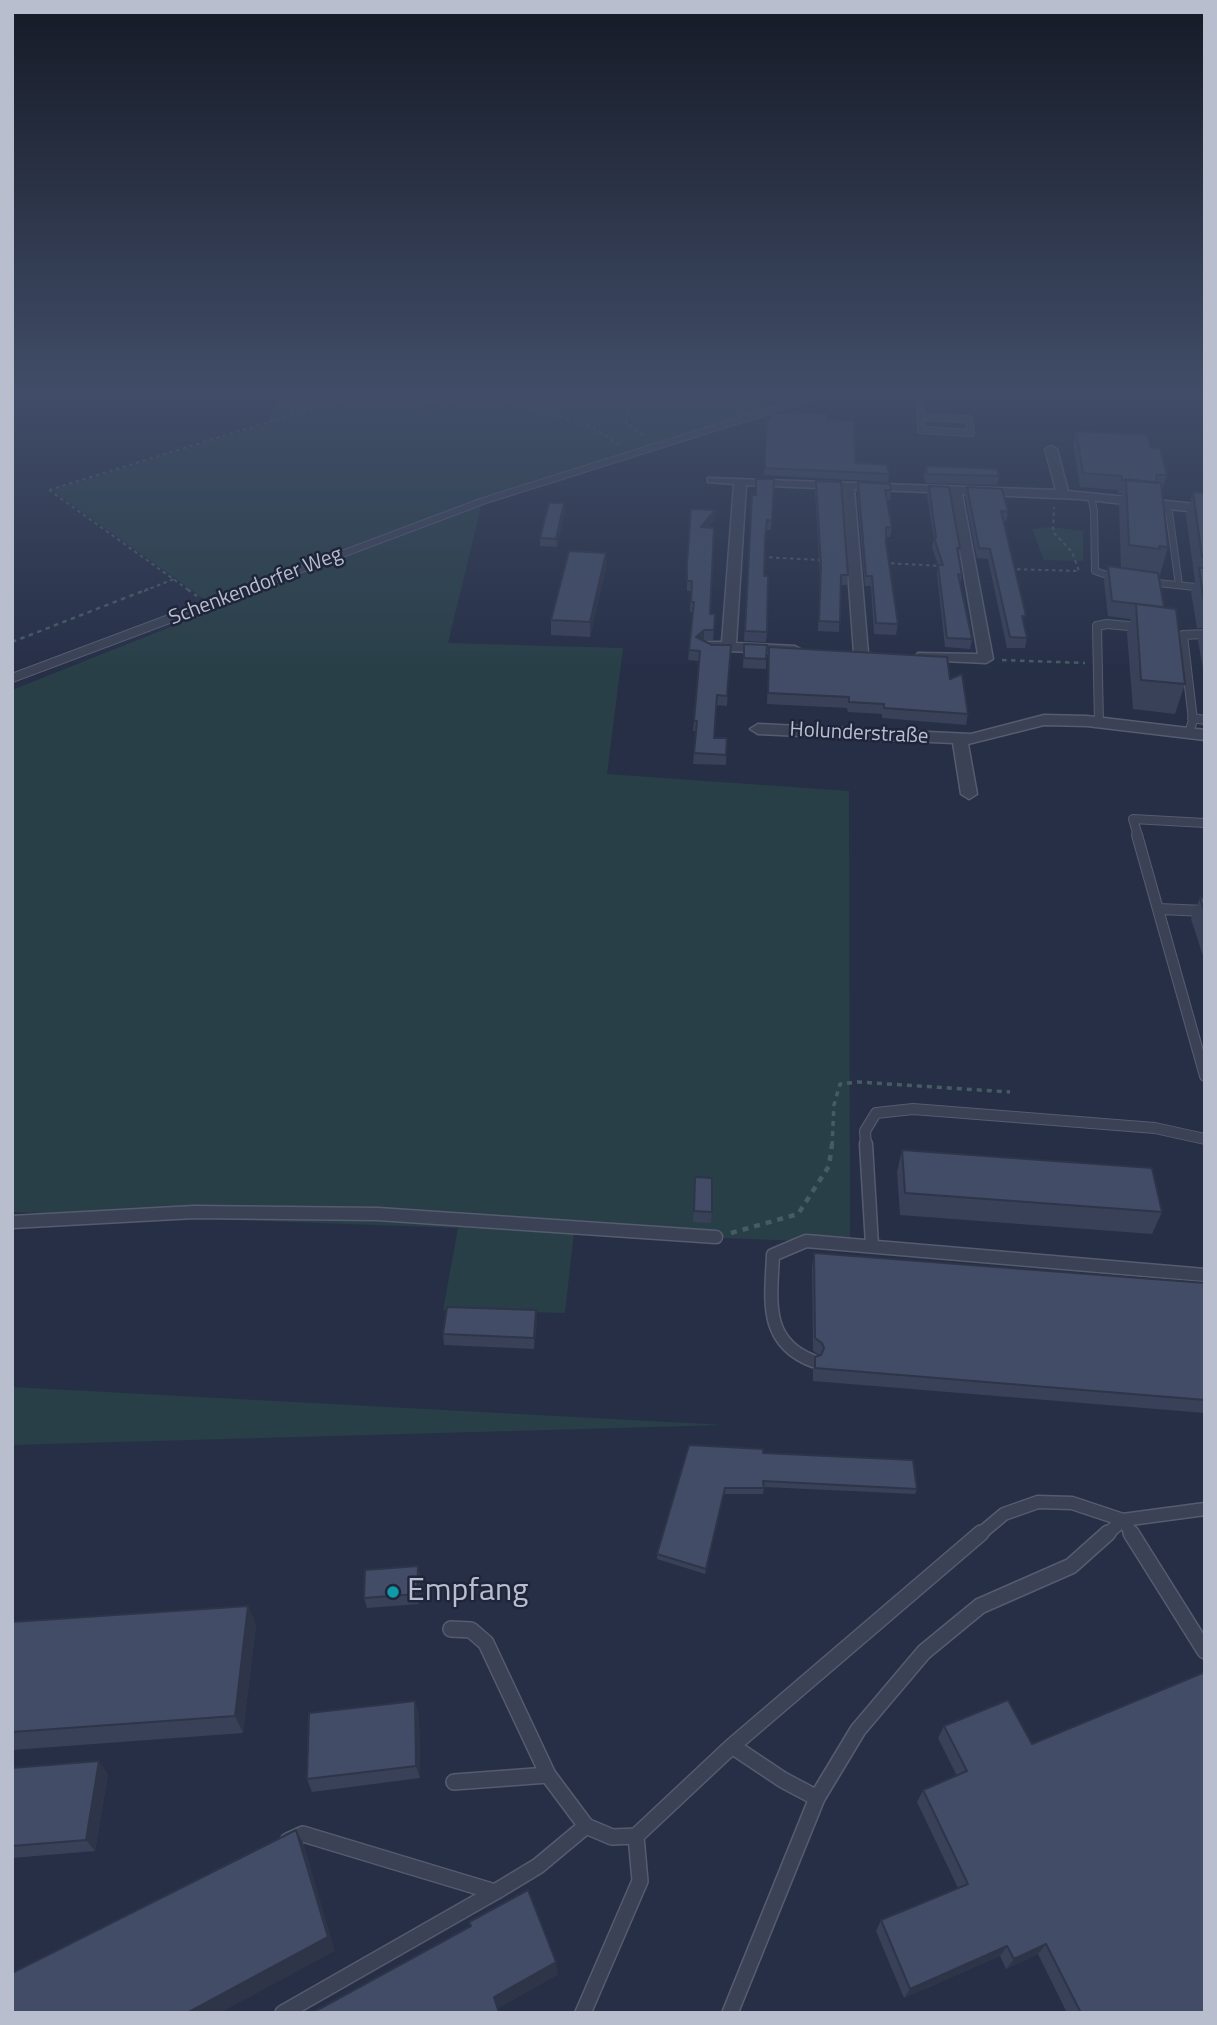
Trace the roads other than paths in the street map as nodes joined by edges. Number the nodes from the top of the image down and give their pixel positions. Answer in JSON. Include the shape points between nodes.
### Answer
{"nodes":[{"id":1,"x":515,"y":490,"type":"edge"},
{"id":2,"x":739,"y":490,"type":"edge"},
{"id":3,"x":848,"y":490,"type":"edge"},
{"id":4,"x":942,"y":490,"type":"edge"},
{"id":5,"x":955,"y":490,"type":"junction"},
{"id":6,"x":1059,"y":490,"type":"edge"},
{"id":7,"x":1060,"y":494,"type":"junction"},
{"id":8,"x":1091,"y":496,"type":"junction"},
{"id":9,"x":1168,"y":507,"type":"junction"},
{"id":10,"x":1205,"y":509,"type":"edge"},
{"id":11,"x":1127,"y":579,"type":"edge"},
{"id":12,"x":1140,"y":581,"type":"edge"},
{"id":13,"x":1179,"y":585,"type":"junction"},
{"id":14,"x":1205,"y":588,"type":"edge"},
{"id":15,"x":1150,"y":628,"type":"edge"},
{"id":16,"x":1173,"y":632,"type":"edge"},
{"id":17,"x":1185,"y":633,"type":"junction"},
{"id":18,"x":1205,"y":634,"type":"edge"},
{"id":19,"x":705,"y":646,"type":"edge"},
{"id":20,"x":729,"y":647,"type":"junction"},
{"id":21,"x":808,"y":651,"type":"edge"},
{"id":22,"x":861,"y":653,"type":"edge"},
{"id":23,"x":903,"y":655,"type":"edge"},
{"id":24,"x":12,"y":678,"type":"edge"},
{"id":25,"x":1205,"y":720,"type":"edge"},
{"id":26,"x":1098,"y":723,"type":"junction"},
{"id":27,"x":758,"y":729,"type":"dead end"},
{"id":28,"x":1195,"y":729,"type":"edge"},
{"id":29,"x":960,"y":739,"type":"junction"},
{"id":30,"x":969,"y":794,"type":"dead end"},
{"id":31,"x":1205,"y":823,"type":"edge"},
{"id":32,"x":1159,"y":909,"type":"junction"},
{"id":33,"x":1205,"y":911,"type":"edge"},
{"id":34,"x":1205,"y":1076,"type":"edge"},
{"id":35,"x":1205,"y":1139,"type":"edge"},
{"id":36,"x":12,"y":1222,"type":"edge"},
{"id":37,"x":716,"y":1237,"type":"road end"},
{"id":38,"x":872,"y":1245,"type":"junction"},
{"id":39,"x":1205,"y":1275,"type":"edge"},
{"id":40,"x":813,"y":1361,"type":"edge"},
{"id":41,"x":1205,"y":1508,"type":"edge"},
{"id":42,"x":1123,"y":1520,"type":"junction"},
{"id":43,"x":451,"y":1629,"type":"dead end"},
{"id":44,"x":1205,"y":1651,"type":"edge"},
{"id":45,"x":732,"y":1746,"type":"junction"},
{"id":46,"x":548,"y":1775,"type":"junction"},
{"id":47,"x":454,"y":1782,"type":"dead end"},
{"id":48,"x":817,"y":1798,"type":"junction"},
{"id":49,"x":586,"y":1826,"type":"junction"},
{"id":50,"x":636,"y":1836,"type":"junction"},
{"id":51,"x":278,"y":1846,"type":"edge"},
{"id":52,"x":495,"y":1892,"type":"junction"},
{"id":53,"x":283,"y":2013,"type":"edge"},
{"id":54,"x":583,"y":2013,"type":"edge"},
{"id":55,"x":730,"y":2013,"type":"edge"}],
"edges":[{"from":1,"to":24,"type":"lane","name":"Schenkendorfer Weg"},
{"from":2,"to":20,"type":"street"},
{"from":3,"to":22,"type":"street"},
{"from":4,"to":5,"type":"street"},
{"from":5,"to":7,"type":"street"},
{"from":5,"to":23,"type":"street","via":[[986,659]]},
{"from":6,"to":7,"type":"street"},
{"from":7,"to":8,"type":"street"},
{"from":8,"to":9,"type":"street"},
{"from":8,"to":11,"type":"lane","via":[[1095,571]]},
{"from":9,"to":10,"type":"street"},
{"from":9,"to":13,"type":"lane"},
{"from":12,"to":13,"type":"lane"},
{"from":13,"to":14,"type":"lane"},
{"from":15,"to":26,"type":"lane","via":[[1097,626]]},
{"from":16,"to":17,"type":"lane"},
{"from":17,"to":18,"type":"lane"},
{"from":17,"to":28,"type":"lane"},
{"from":19,"to":20,"type":"street"},
{"from":20,"to":21,"type":"street"},
{"from":25,"to":28,"type":"lane"},
{"from":26,"to":28,"type":"street","name":"Holunderstraße"},
{"from":26,"to":29,"type":"street","name":"Holunderstraße","via":[[1044,720]]},
{"from":27,"to":29,"type":"street","name":"Holunderstraße"},
{"from":29,"to":30,"type":"street","name":"Holunderstraße"},
{"from":31,"to":32,"type":"lane","via":[[1133,819]]},
{"from":32,"to":33,"type":"lane"},
{"from":32,"to":34,"type":"lane"},
{"from":35,"to":38,"type":"lane","via":[[1155,1128],[913,1109],[876,1113],[865,1131]]},
{"from":36,"to":37,"type":"lane","via":[[194,1212],[378,1214]]},
{"from":38,"to":39,"type":"lane"},
{"from":38,"to":40,"type":"lane","via":[[806,1241],[772,1255],[772,1321],[784,1344]]},
{"from":41,"to":42,"type":"lane"},
{"from":42,"to":44,"type":"lane"},
{"from":42,"to":45,"type":"lane","via":[[1072,1503],[1038,1502],[1004,1514]]},
{"from":42,"to":48,"type":"lane","via":[[1071,1566],[980,1606],[923,1652],[858,1730]]},
{"from":43,"to":46,"type":"lane","via":[[466,1627],[486,1643]]},
{"from":45,"to":48,"type":"lane"},
{"from":45,"to":50,"type":"lane"},
{"from":46,"to":47,"type":"lane"},
{"from":46,"to":49,"type":"lane"},
{"from":48,"to":55,"type":"lane"},
{"from":49,"to":50,"type":"lane","via":[[612,1837]]},
{"from":49,"to":52,"type":"lane","via":[[538,1866]]},
{"from":50,"to":54,"type":"lane","via":[[640,1881]]},
{"from":51,"to":52,"type":"lane","via":[[303,1834]]},
{"from":52,"to":53,"type":"lane"}]}
